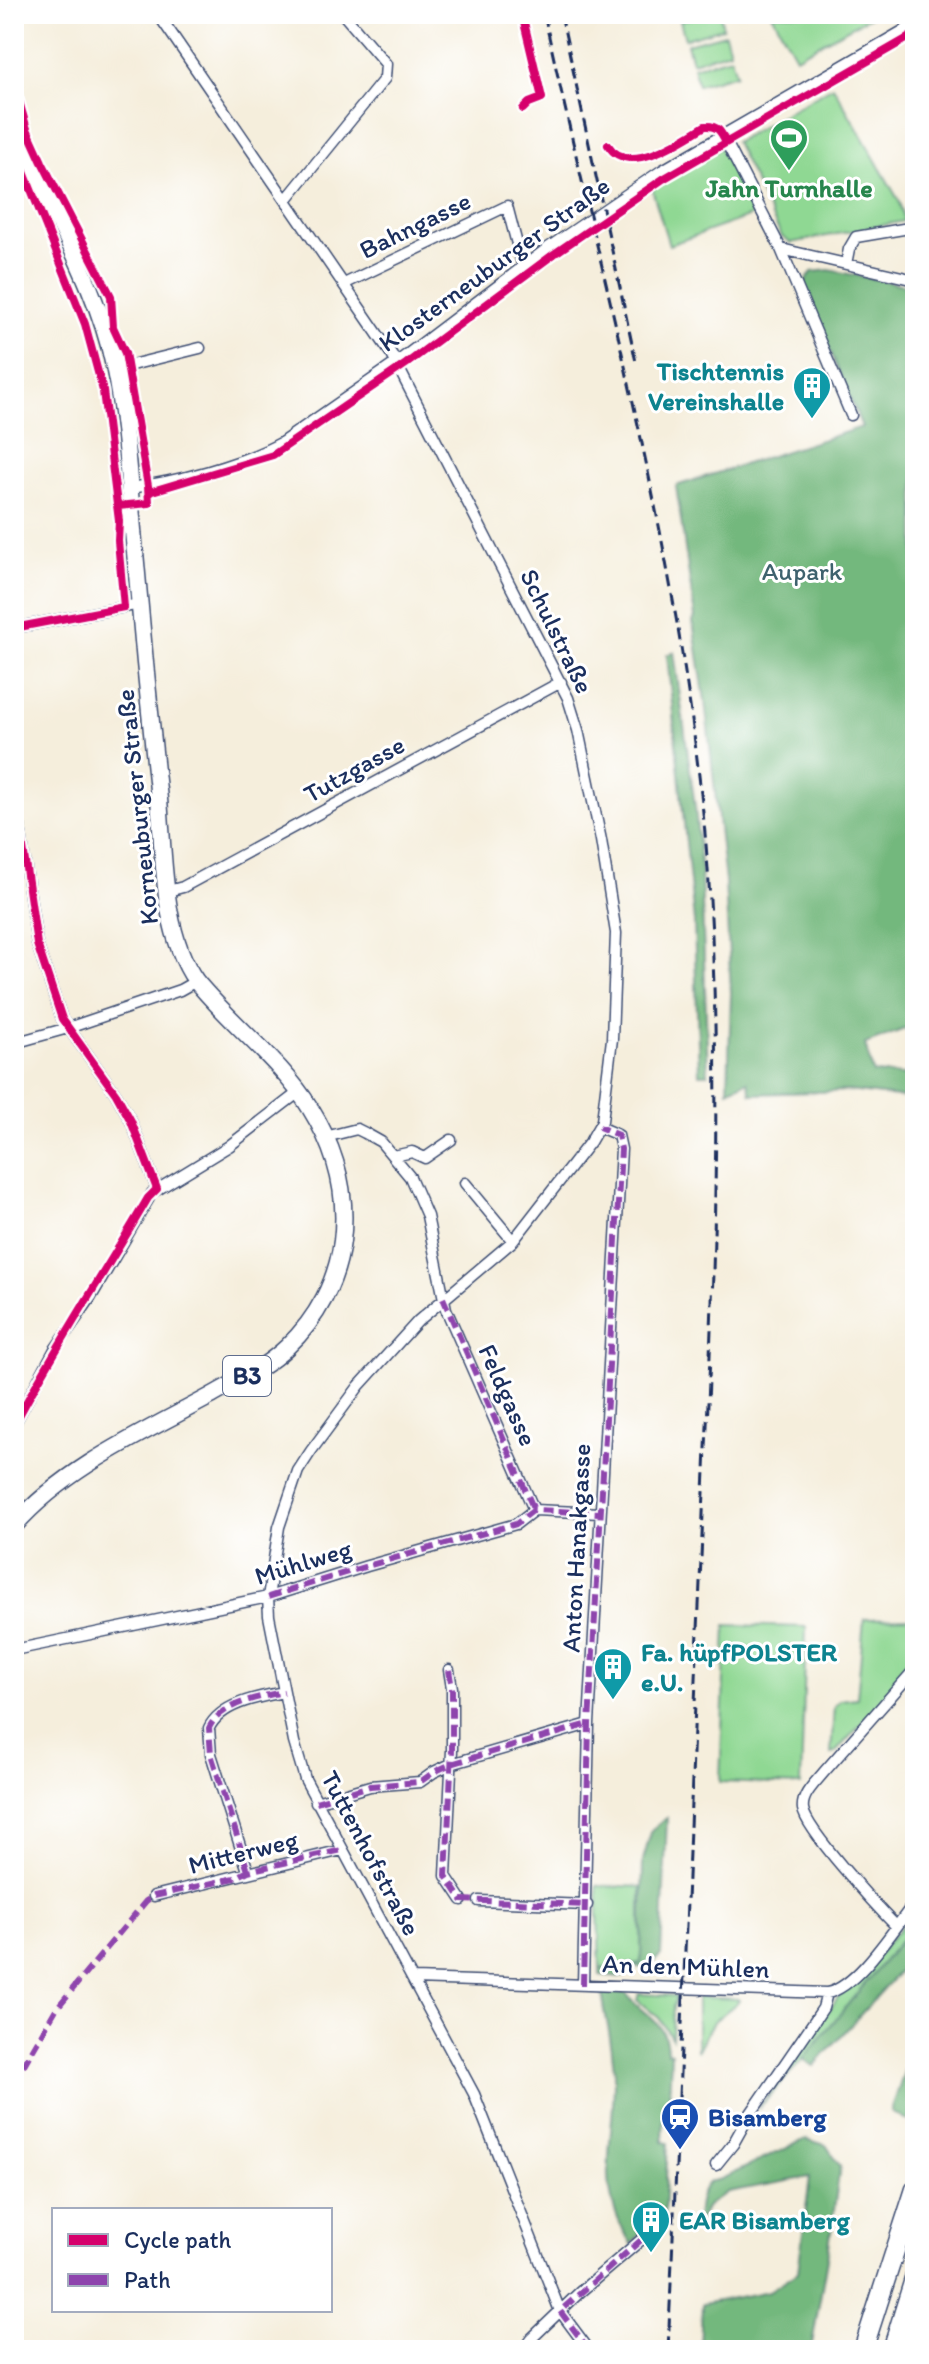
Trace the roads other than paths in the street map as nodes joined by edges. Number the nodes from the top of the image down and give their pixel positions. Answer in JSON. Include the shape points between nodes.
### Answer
{"nodes":[{"id":1,"x":158,"y":14,"type":"edge"},
{"id":2,"x":343,"y":14,"type":"edge"},
{"id":3,"x":915,"y":24,"type":"edge"},
{"id":4,"x":14,"y":120,"type":"edge"},
{"id":5,"x":722,"y":134,"type":"junction"},
{"id":6,"x":286,"y":200,"type":"junction"},
{"id":7,"x":915,"y":227,"type":"edge"},
{"id":8,"x":781,"y":249,"type":"junction"},
{"id":9,"x":846,"y":264,"type":"junction"},
{"id":10,"x":523,"y":267,"type":"junction"},
{"id":11,"x":915,"y":280,"type":"edge"},
{"id":12,"x":344,"y":284,"type":"junction"},
{"id":13,"x":200,"y":348,"type":"dead end"},
{"id":14,"x":396,"y":363,"type":"junction"},
{"id":15,"x":115,"y":369,"type":"junction"},
{"id":16,"x":851,"y":415,"type":"dead end"},
{"id":17,"x":130,"y":488,"type":"junction"},
{"id":18,"x":140,"y":604,"type":"junction"},
{"id":19,"x":14,"y":628,"type":"edge"},
{"id":20,"x":561,"y":682,"type":"junction"},
{"id":21,"x":14,"y":786,"type":"edge"},
{"id":22,"x":168,"y":891,"type":"junction"},
{"id":23,"x":196,"y":981,"type":"junction"},
{"id":24,"x":68,"y":1028,"type":"junction"},
{"id":25,"x":14,"y":1043,"type":"edge"},
{"id":26,"x":299,"y":1092,"type":"junction"},
{"id":27,"x":599,"y":1127,"type":"junction"},
{"id":28,"x":325,"y":1137,"type":"junction"},
{"id":29,"x":451,"y":1140,"type":"dead end"},
{"id":30,"x":394,"y":1156,"type":"junction"},
{"id":31,"x":465,"y":1183,"type":"dead end"},
{"id":32,"x":157,"y":1189,"type":"junction"},
{"id":33,"x":513,"y":1241,"type":"junction"},
{"id":34,"x":443,"y":1298,"type":"junction"},
{"id":35,"x":14,"y":1425,"type":"edge"},
{"id":36,"x":534,"y":1510,"type":"junction"},
{"id":37,"x":600,"y":1513,"type":"junction"},
{"id":38,"x":14,"y":1524,"type":"edge"},
{"id":39,"x":268,"y":1597,"type":"junction"},
{"id":40,"x":14,"y":1650,"type":"edge"},
{"id":41,"x":915,"y":1669,"type":"edge"},
{"id":42,"x":449,"y":1670,"type":"dead end"},
{"id":43,"x":284,"y":1692,"type":"junction"},
{"id":44,"x":589,"y":1724,"type":"junction"},
{"id":45,"x":451,"y":1764,"type":"junction"},
{"id":46,"x":316,"y":1802,"type":"junction"},
{"id":47,"x":342,"y":1850,"type":"junction"},
{"id":48,"x":248,"y":1871,"type":"junction"},
{"id":49,"x":154,"y":1896,"type":"dead end"},
{"id":50,"x":462,"y":1900,"type":"dead end"},
{"id":51,"x":479,"y":1901,"type":"dead end"},
{"id":52,"x":915,"y":1902,"type":"edge"},
{"id":53,"x":587,"y":1905,"type":"junction"},
{"id":54,"x":896,"y":1926,"type":"junction"},
{"id":55,"x":414,"y":1979,"type":"junction"},
{"id":56,"x":583,"y":1985,"type":"junction"},
{"id":57,"x":827,"y":1993,"type":"junction"},
{"id":58,"x":716,"y":2165,"type":"dead end"},
{"id":59,"x":915,"y":2189,"type":"edge"},
{"id":60,"x":655,"y":2233,"type":"dead end"},
{"id":61,"x":915,"y":2276,"type":"edge"},
{"id":62,"x":560,"y":2311,"type":"junction"},
{"id":63,"x":523,"y":2350,"type":"edge"},
{"id":64,"x":589,"y":2350,"type":"edge"},
{"id":65,"x":863,"y":2350,"type":"edge"},
{"id":66,"x":892,"y":2350,"type":"edge"}],
"edges":[{"from":1,"to":6,"type":"street","name":"Schulstraße"},
{"from":2,"to":6,"type":"street","via":[[386,64],[385,78]]},
{"from":3,"to":5,"type":"street","name":"Klosterneuburger Straße"},
{"from":4,"to":15,"type":"main road","number":"B3","via":[[84,270]]},
{"from":5,"to":8,"type":"street"},
{"from":5,"to":10,"type":"street","name":"Klosterneuburger Straße"},
{"from":6,"to":12,"type":"street","name":"Schulstraße"},
{"from":7,"to":9,"type":"street","via":[[856,237]]},
{"from":8,"to":9,"type":"street"},
{"from":8,"to":16,"type":"street"},
{"from":9,"to":11,"type":"street"},
{"from":10,"to":12,"type":"street","name":"Bahngasse","via":[[507,206]]},
{"from":10,"to":14,"type":"street","name":"Klosterneuburger Straße"},
{"from":12,"to":14,"type":"street","name":"Schulstraße"},
{"from":13,"to":15,"type":"street"},
{"from":14,"to":17,"type":"street","name":"Klosterneuburger Straße","via":[[268,451]]},
{"from":14,"to":20,"type":"street","name":"Schulstraße"},
{"from":15,"to":17,"type":"main road","number":"B3"},
{"from":17,"to":18,"type":"main road","name":"Korneuburger Straße","number":"B3"},
{"from":18,"to":19,"type":"street"},
{"from":18,"to":22,"type":"main road","name":"Korneuburger Straße","number":"B3"},
{"from":20,"to":22,"type":"street","name":"Tutzgasse"},
{"from":20,"to":27,"type":"street","name":"Schulstraße","via":[[578,730],[616,933],[612,1039]]},
{"from":21,"to":24,"type":"street","via":[[37,944]]},
{"from":22,"to":23,"type":"main road","name":"Korneuburger Straße","number":"B3","via":[[174,932]]},
{"from":23,"to":24,"type":"street"},
{"from":23,"to":26,"type":"main road","name":"Korneuburger Straße","number":"B3"},
{"from":24,"to":25,"type":"street"},
{"from":24,"to":32,"type":"street","via":[[131,1121]]},
{"from":26,"to":28,"type":"main road","name":"Korneuburger Straße","number":"B3"},
{"from":26,"to":32,"type":"street","via":[[229,1146]]},
{"from":27,"to":33,"type":"street","name":"Schulstraße"},
{"from":27,"to":37,"type":"street","name":"Anton Hanakgasse","via":[[618,1135],[621,1149]]},
{"from":28,"to":30,"type":"street","via":[[357,1129]]},
{"from":28,"to":38,"type":"main road","name":"Korneuburger Straße","number":"B3","via":[[341,1186],[341,1246],[328,1290],[301,1332],[261,1367],[75,1473]]},
{"from":29,"to":30,"type":"street","via":[[425,1158],[412,1152]]},
{"from":30,"to":34,"type":"street","name":"Feldgasse","via":[[423,1204]]},
{"from":31,"to":33,"type":"street"},
{"from":32,"to":35,"type":"street","via":[[54,1351]]},
{"from":33,"to":34,"type":"street","name":"Schulstraße"},
{"from":34,"to":36,"type":"street","name":"Feldgasse"},
{"from":34,"to":39,"type":"street","name":"Tuttenhofstraße","via":[[359,1386],[298,1471],[279,1527]]},
{"from":36,"to":37,"type":"street"},
{"from":36,"to":39,"type":"street","name":"Mühlweg","via":[[516,1524]]},
{"from":37,"to":44,"type":"street","name":"Anton Hanakgasse"},
{"from":39,"to":40,"type":"street","name":"Mühlweg"},
{"from":39,"to":43,"type":"street","name":"Tuttenhofstraße"},
{"from":41,"to":54,"type":"street","via":[[817,1781],[803,1808],[823,1841]]},
{"from":42,"to":45,"type":"street"},
{"from":43,"to":46,"type":"street","name":"Tuttenhofstraße","via":[[294,1745]]},
{"from":43,"to":48,"type":"street","via":[[237,1705],[209,1728],[211,1754]]},
{"from":44,"to":45,"type":"street"},
{"from":44,"to":53,"type":"street","name":"Anton Hanakgasse"},
{"from":45,"to":46,"type":"street","via":[[420,1782],[370,1786]]},
{"from":45,"to":50,"type":"street","via":[[446,1876]]},
{"from":46,"to":47,"type":"street","name":"Tuttenhofstraße"},
{"from":47,"to":48,"type":"street","name":"Mitterweg"},
{"from":47,"to":55,"type":"street","name":"Tuttenhofstraße"},
{"from":48,"to":49,"type":"street","name":"Mitterweg"},
{"from":51,"to":53,"type":"street"},
{"from":52,"to":54,"type":"street"},
{"from":53,"to":56,"type":"street","name":"Anton Hanakgasse"},
{"from":54,"to":57,"type":"street","via":[[851,1980]]},
{"from":55,"to":56,"type":"street","name":"An den Mühlen"},
{"from":55,"to":62,"type":"street","name":"Tuttenhofstraße","via":[[474,2094]]},
{"from":56,"to":57,"type":"street","name":"An den Mühlen"},
{"from":57,"to":58,"type":"street","via":[[815,2020]]},
{"from":59,"to":65,"type":"highway"},
{"from":60,"to":62,"type":"street"},
{"from":61,"to":66,"type":"highway"},
{"from":62,"to":63,"type":"street"},
{"from":62,"to":64,"type":"street","name":"Tuttenhofstraße"}]}
